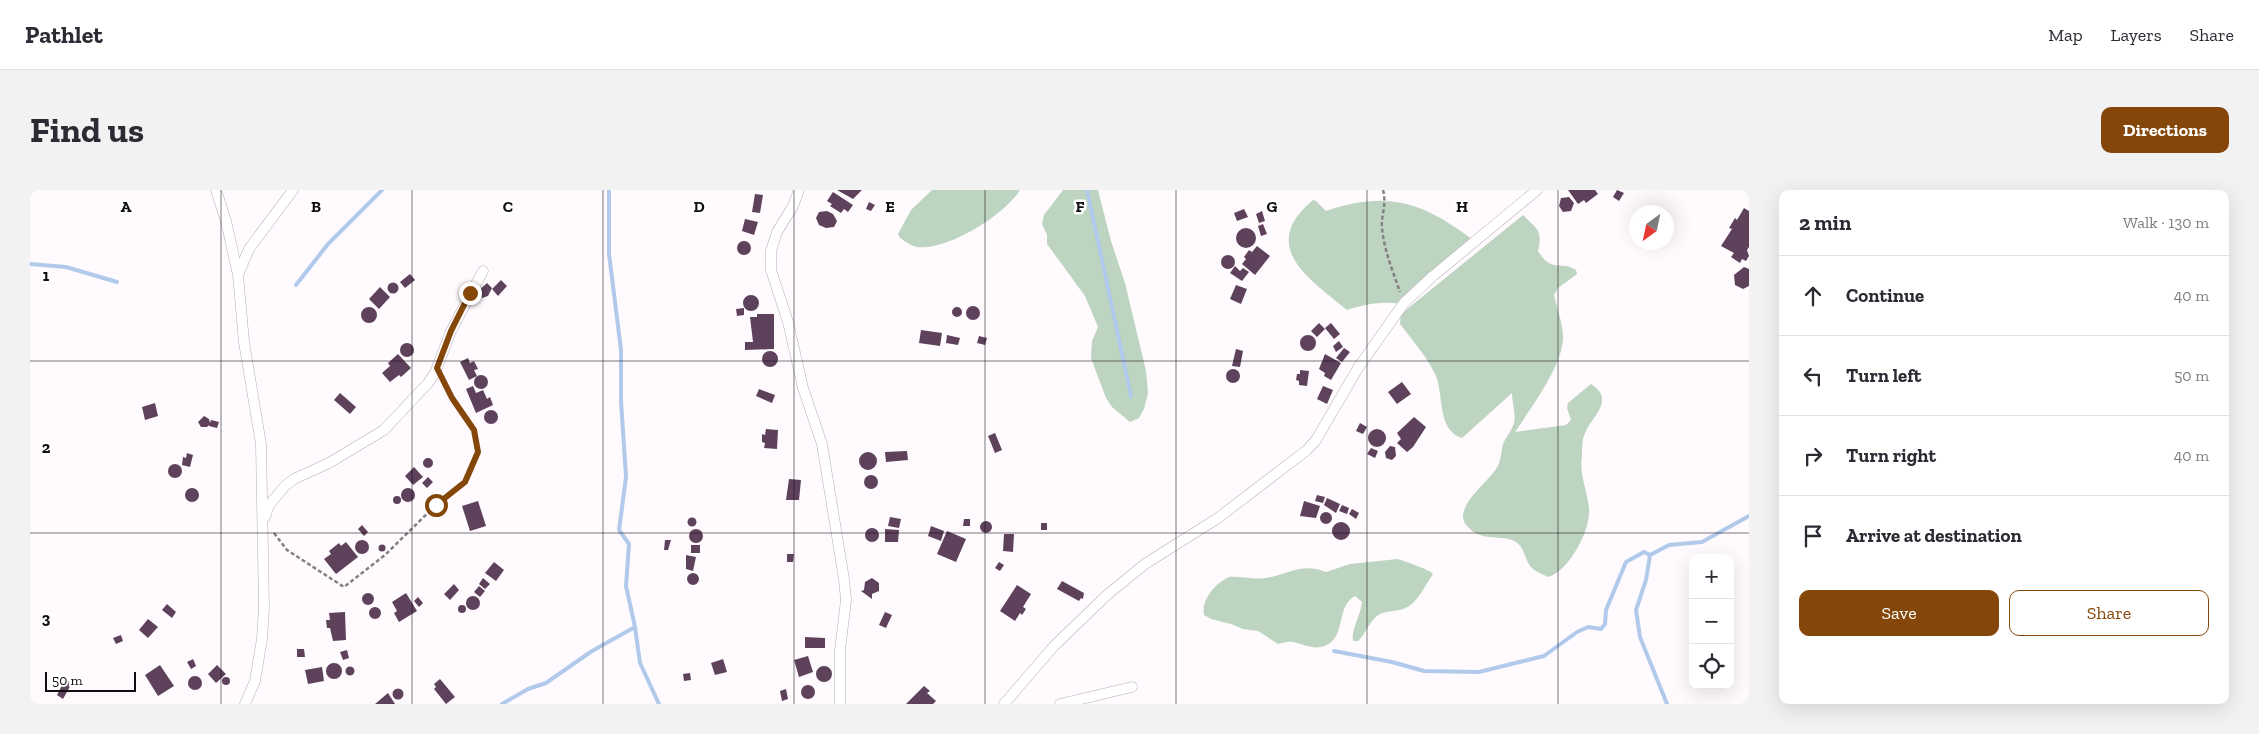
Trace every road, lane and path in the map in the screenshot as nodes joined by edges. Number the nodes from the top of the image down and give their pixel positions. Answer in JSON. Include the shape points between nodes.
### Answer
{"nodes":[{"id":1,"x":216,"y":190,"type":"edge"},
{"id":2,"x":293,"y":190,"type":"edge"},
{"id":3,"x":800,"y":190,"type":"edge"},
{"id":4,"x":1383,"y":190,"type":"edge"},
{"id":5,"x":1537,"y":190,"type":"edge"},
{"id":6,"x":483,"y":271,"type":"dead end"},
{"id":7,"x":238,"y":275,"type":"junction"},
{"id":8,"x":1404,"y":303,"type":"junction"},
{"id":9,"x":437,"y":368,"type":"junction"},
{"id":10,"x":263,"y":523,"type":"junction"},
{"id":11,"x":1132,"y":687,"type":"dead end"},
{"id":12,"x":245,"y":704,"type":"edge"},
{"id":13,"x":840,"y":704,"type":"edge"},
{"id":14,"x":1004,"y":704,"type":"edge"},
{"id":15,"x":1060,"y":704,"type":"edge"}],
"edges":[{"from":1,"to":7,"type":"street"},
{"from":2,"to":7,"type":"street","via":[[249,249]]},
{"from":3,"to":13,"type":"street","via":[[777,232],[770,270],[822,444],[844,579],[846,600],[840,650]]},
{"from":4,"to":8,"type":"path","via":[[1386,201],[1382,226],[1385,245]]},
{"from":5,"to":8,"type":"street"},
{"from":6,"to":9,"type":"street","via":[[451,331]]},
{"from":7,"to":10,"type":"street","via":[[244,342],[261,444]]},
{"from":8,"to":14,"type":"street","via":[[1358,368],[1307,450],[1218,518],[1145,564],[1106,595],[1054,646]]},
{"from":9,"to":10,"type":"street","via":[[428,383],[384,430],[285,486],[269,506]]},
{"from":9,"to":10,"type":"path","via":[[474,430],[478,452],[465,482],[436,505],[386,556],[344,587],[287,550]]},
{"from":10,"to":12,"type":"street","via":[[262,639],[254,680]]},
{"from":11,"to":15,"type":"street"}]}
